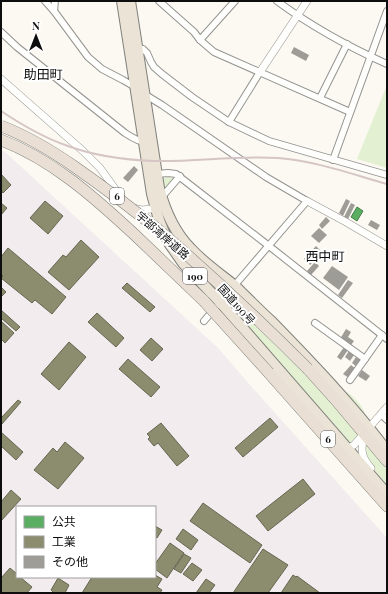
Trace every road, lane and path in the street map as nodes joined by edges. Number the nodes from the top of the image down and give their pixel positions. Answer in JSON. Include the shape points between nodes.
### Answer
{"nodes":[{"id":1,"x":46,"y":1,"type":"edge"},
{"id":2,"x":55,"y":1,"type":"edge"},
{"id":3,"x":122,"y":1,"type":"edge"},
{"id":4,"x":130,"y":1,"type":"edge"},
{"id":5,"x":159,"y":1,"type":"edge"},
{"id":6,"x":235,"y":1,"type":"edge"},
{"id":7,"x":278,"y":1,"type":"edge"},
{"id":8,"x":307,"y":1,"type":"edge"},
{"id":9,"x":54,"y":11,"type":"junction"},
{"id":10,"x":387,"y":11,"type":"edge"},
{"id":11,"x":297,"y":16,"type":"junction"},
{"id":12,"x":1,"y":32,"type":"edge"},
{"id":13,"x":200,"y":40,"type":"junction"},
{"id":14,"x":347,"y":44,"type":"junction"},
{"id":15,"x":137,"y":48,"type":"junction"},
{"id":16,"x":370,"y":57,"type":"junction"},
{"id":17,"x":387,"y":64,"type":"edge"},
{"id":18,"x":260,"y":72,"type":"junction"},
{"id":19,"x":1,"y":79,"type":"edge"},
{"id":20,"x":140,"y":90,"type":"junction"},
{"id":21,"x":320,"y":98,"type":"junction"},
{"id":22,"x":350,"y":112,"type":"junction"},
{"id":23,"x":229,"y":122,"type":"junction"},
{"id":24,"x":1,"y":126,"type":"edge"},
{"id":25,"x":1,"y":140,"type":"edge"},
{"id":26,"x":147,"y":142,"type":"junction"},
{"id":27,"x":333,"y":160,"type":"junction"},
{"id":28,"x":157,"y":174,"type":"junction"},
{"id":29,"x":387,"y":175,"type":"edge"},
{"id":30,"x":180,"y":176,"type":"junction"},
{"id":31,"x":307,"y":201,"type":"junction"},
{"id":32,"x":160,"y":205,"type":"junction"},
{"id":33,"x":386,"y":243,"type":"edge"},
{"id":34,"x":269,"y":246,"type":"junction"},
{"id":35,"x":234,"y":286,"type":"junction"},
{"id":36,"x":220,"y":302,"type":"junction"},
{"id":37,"x":204,"y":322,"type":"dead end"},
{"id":38,"x":315,"y":324,"type":"dead end"},
{"id":39,"x":384,"y":337,"type":"edge"},
{"id":40,"x":366,"y":359,"type":"junction"},
{"id":41,"x":350,"y":380,"type":"dead end"},
{"id":42,"x":387,"y":408,"type":"edge"},
{"id":43,"x":381,"y":414,"type":"junction"},
{"id":44,"x":387,"y":420,"type":"edge"},
{"id":45,"x":367,"y":431,"type":"junction"},
{"id":46,"x":333,"y":444,"type":"junction"},
{"id":47,"x":348,"y":449,"type":"junction"},
{"id":48,"x":387,"y":451,"type":"edge"},
{"id":49,"x":387,"y":461,"type":"edge"},
{"id":50,"x":387,"y":490,"type":"edge"},
{"id":51,"x":387,"y":494,"type":"edge"},
{"id":52,"x":387,"y":506,"type":"edge"}],
"edges":[{"from":1,"to":9,"type":"street"},
{"from":2,"to":9,"type":"street"},
{"from":3,"to":20,"type":"highway","name":"国道190号","number":"190"},
{"from":4,"to":15,"type":"highway","name":"国道190号","number":"190"},
{"from":5,"to":13,"type":"street"},
{"from":6,"to":13,"type":"street"},
{"from":7,"to":11,"type":"street"},
{"from":8,"to":11,"type":"street"},
{"from":9,"to":20,"type":"street","via":[[88,57]]},
{"from":10,"to":16,"type":"street"},
{"from":11,"to":14,"type":"street"},
{"from":11,"to":18,"type":"street"},
{"from":12,"to":26,"type":"street","via":[[125,133],[134,139]]},
{"from":13,"to":18,"type":"street","via":[[214,52]]},
{"from":14,"to":16,"type":"street"},
{"from":14,"to":21,"type":"street"},
{"from":15,"to":20,"type":"highway","name":"国道190号","number":"190"},
{"from":15,"to":23,"type":"street","via":[[148,53],[154,67],[162,74]]},
{"from":16,"to":17,"type":"street"},
{"from":16,"to":22,"type":"street"},
{"from":18,"to":21,"type":"street"},
{"from":18,"to":23,"type":"street"},
{"from":19,"to":32,"type":"street","via":[[83,150],[129,207],[142,210]]},
{"from":20,"to":26,"type":"highway","name":"国道190号","number":"190"},
{"from":20,"to":31,"type":"street","via":[[266,177]]},
{"from":21,"to":22,"type":"street"},
{"from":22,"to":27,"type":"street"},
{"from":23,"to":27,"type":"street","via":[[269,141]]},
{"from":24,"to":45,"type":"highway","name":"宇部湾岸道路","number":"6","bridge":true,"via":[[46,148],[135,211],[183,251],[268,330]]},
{"from":25,"to":46,"type":"highway","name":"宇部湾岸道路","number":"6","bridge":true,"via":[[64,174],[112,214],[204,301]]},
{"from":26,"to":28,"type":"highway","name":"国道190号","number":"190"},
{"from":26,"to":32,"type":"highway","name":"国道190号","number":"190","via":[[152,194]]},
{"from":27,"to":29,"type":"street"},
{"from":28,"to":30,"type":"street"},
{"from":28,"to":32,"type":"highway","name":"国道190号","number":"190"},
{"from":30,"to":32,"type":"street"},
{"from":30,"to":34,"type":"street"},
{"from":31,"to":33,"type":"street"},
{"from":31,"to":34,"type":"street"},
{"from":32,"to":35,"type":"highway","name":"国道190号","number":"190","via":[[191,249]]},
{"from":32,"to":36,"type":"highway","name":"国道190号","number":"190","via":[[163,230],[175,252]]},
{"from":34,"to":35,"type":"street"},
{"from":34,"to":39,"type":"street"},
{"from":35,"to":36,"type":"street"},
{"from":35,"to":45,"type":"highway","name":"国道190号","number":"190","via":[[329,382]]},
{"from":36,"to":37,"type":"street"},
{"from":36,"to":47,"type":"highway","name":"国道190号","number":"190"},
{"from":38,"to":40,"type":"street"},
{"from":39,"to":40,"type":"street"},
{"from":40,"to":41,"type":"street"},
{"from":42,"to":43,"type":"street"},
{"from":43,"to":44,"type":"street"},
{"from":43,"to":45,"type":"street"},
{"from":45,"to":47,"type":"street"},
{"from":45,"to":48,"type":"highway","name":"国道190号","number":"190"},
{"from":45,"to":49,"type":"highway","number":"6"},
{"from":45,"to":50,"type":"street","via":[[362,450],[364,459]]},
{"from":46,"to":47,"type":"street","via":[[339,449]]},
{"from":46,"to":52,"type":"highway","number":"6"},
{"from":47,"to":51,"type":"highway","name":"国道190号","number":"190"}]}
